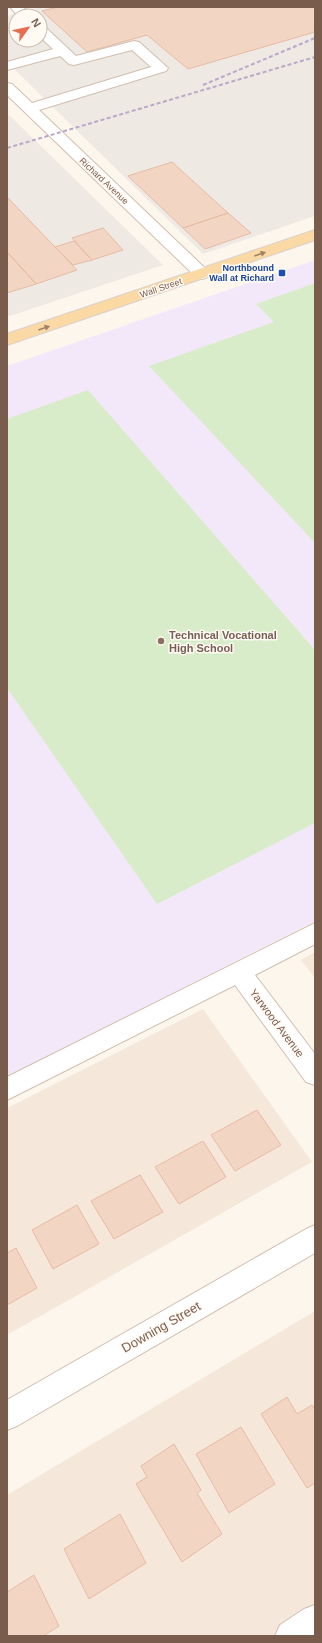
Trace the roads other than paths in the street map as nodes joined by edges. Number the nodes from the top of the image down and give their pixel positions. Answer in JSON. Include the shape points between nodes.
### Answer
{"nodes":[{"id":1,"x":48,"y":37,"type":"edge"},
{"id":2,"x":62,"y":50,"type":"junction"},
{"id":3,"x":7,"y":66,"type":"edge"},
{"id":4,"x":9,"y":92,"type":"edge"},
{"id":5,"x":29,"y":108,"type":"junction"},
{"id":6,"x":315,"y":236,"type":"edge"},
{"id":7,"x":202,"y":274,"type":"junction"},
{"id":8,"x":7,"y":340,"type":"edge"},
{"id":9,"x":315,"y":933,"type":"edge"},
{"id":10,"x":239,"y":972,"type":"junction"},
{"id":11,"x":315,"y":1074,"type":"edge"},
{"id":12,"x":7,"y":1089,"type":"edge"},
{"id":13,"x":315,"y":1238,"type":"edge"},
{"id":14,"x":7,"y":1416,"type":"edge"},
{"id":15,"x":315,"y":1620,"type":"edge"},
{"id":16,"x":291,"y":1636,"type":"edge"}],
"edges":[{"from":1,"to":2,"type":"street"},
{"from":2,"to":3,"type":"street"},
{"from":2,"to":5,"type":"street","via":[[74,62],[134,44],[161,68]]},
{"from":4,"to":5,"type":"street","name":"Richard Avenue"},
{"from":5,"to":7,"type":"street","name":"Richard Avenue"},
{"from":7,"to":6,"type":"main road","name":"Wall Street","one_way":true},
{"from":8,"to":7,"type":"main road","name":"Wall Street","one_way":true},
{"from":9,"to":10,"type":"street"},
{"from":10,"to":11,"type":"street","name":"Yarwood Avenue"},
{"from":10,"to":12,"type":"street"},
{"from":13,"to":14,"type":"street","name":"Downing Street"},
{"from":15,"to":16,"type":"street"}]}
